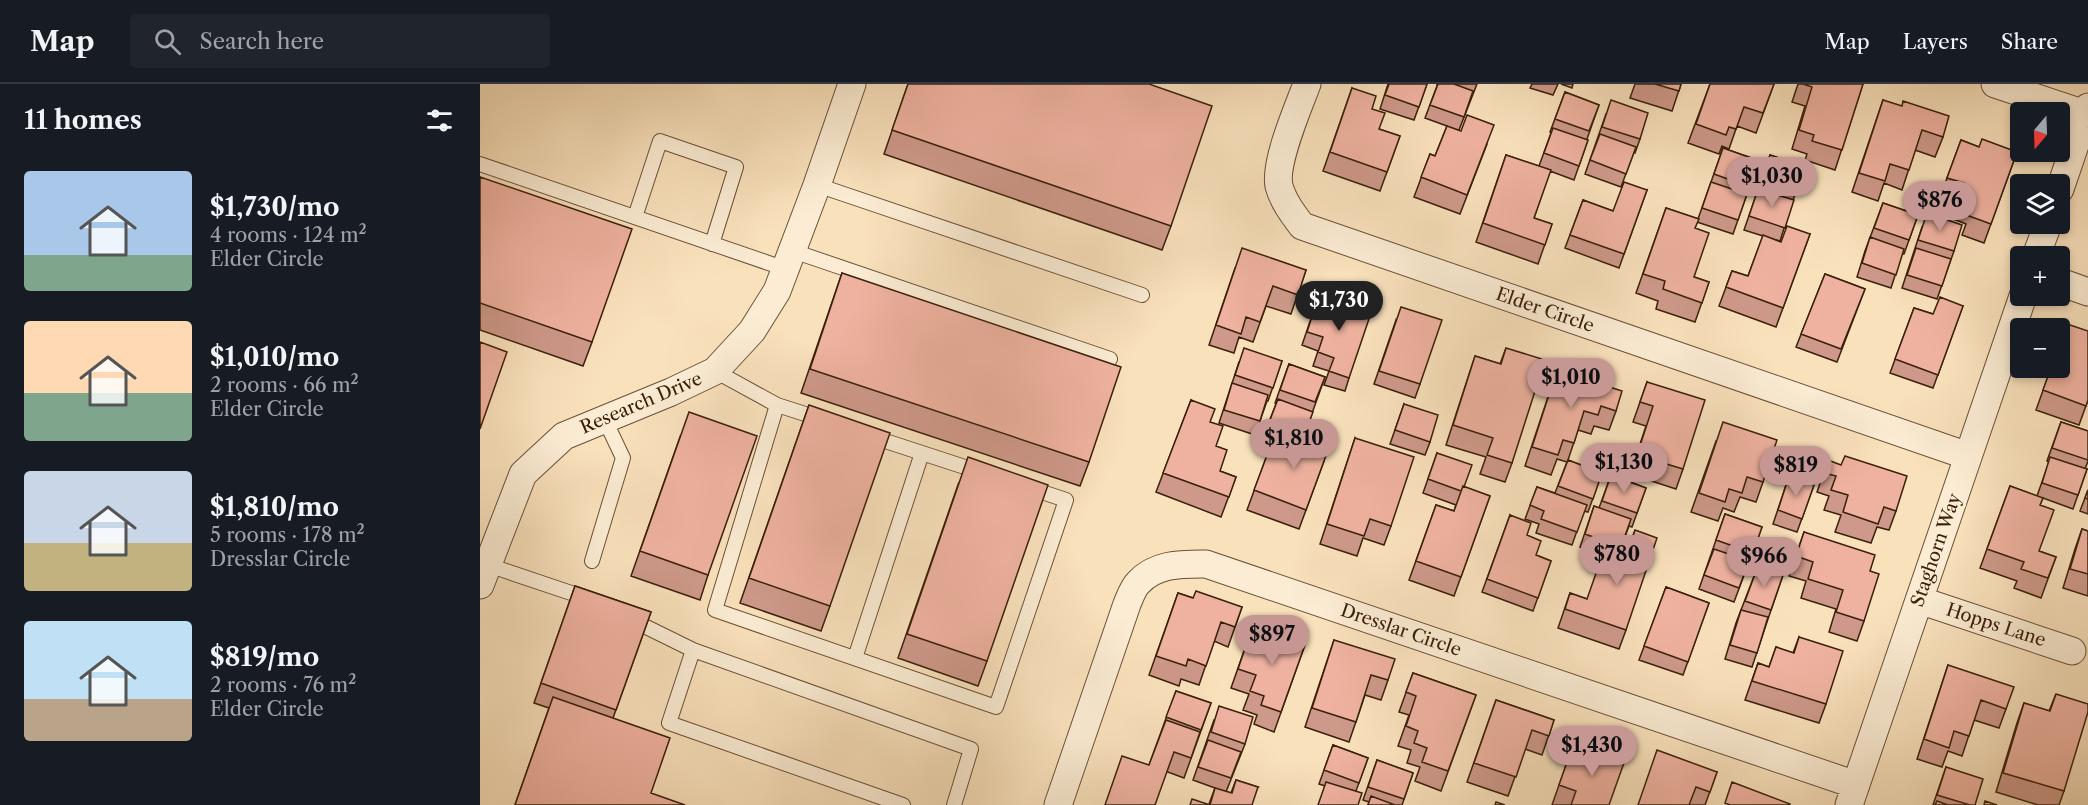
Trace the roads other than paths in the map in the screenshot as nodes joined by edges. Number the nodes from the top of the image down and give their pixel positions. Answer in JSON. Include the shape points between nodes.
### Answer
{"nodes":[{"id":1,"x":852,"y":84,"type":"edge"},
{"id":2,"x":1307,"y":84,"type":"edge"},
{"id":3,"x":1995,"y":84,"type":"edge"},
{"id":4,"x":2087,"y":110,"type":"edge"},
{"id":5,"x":480,"y":164,"type":"edge"},
{"id":6,"x":2065,"y":174,"type":"edge"},
{"id":7,"x":817,"y":185,"type":"junction"},
{"id":8,"x":635,"y":217,"type":"junction"},
{"id":9,"x":711,"y":244,"type":"junction"},
{"id":10,"x":789,"y":260,"type":"junction"},
{"id":11,"x":2070,"y":285,"type":"edge"},
{"id":12,"x":2088,"y":291,"type":"edge"},
{"id":13,"x":1142,"y":295,"type":"dead end"},
{"id":14,"x":2020,"y":306,"type":"edge"},
{"id":15,"x":1110,"y":359,"type":"dead end"},
{"id":16,"x":715,"y":371,"type":"junction"},
{"id":17,"x":777,"y":405,"type":"junction"},
{"id":18,"x":605,"y":420,"type":"junction"},
{"id":19,"x":833,"y":423,"type":"edge"},
{"id":20,"x":855,"y":431,"type":"edge"},
{"id":21,"x":922,"y":453,"type":"junction"},
{"id":22,"x":1968,"y":456,"type":"junction"},
{"id":23,"x":989,"y":474,"type":"edge"},
{"id":24,"x":1022,"y":485,"type":"edge"},
{"id":25,"x":592,"y":561,"type":"dead end"},
{"id":26,"x":482,"y":571,"type":"edge"},
{"id":27,"x":1919,"y":600,"type":"junction"},
{"id":28,"x":693,"y":650,"type":"junction"},
{"id":29,"x":2072,"y":651,"type":"dead end"},
{"id":30,"x":855,"y":658,"type":"junction"},
{"id":31,"x":1852,"y":795,"type":"edge"},
{"id":32,"x":903,"y":805,"type":"edge"},
{"id":33,"x":954,"y":805,"type":"edge"},
{"id":34,"x":1058,"y":805,"type":"edge"}],
"edges":[{"from":1,"to":7,"type":"street","name":"Research Drive"},
{"from":2,"to":22,"type":"street","name":"Elder Circle","via":[[1278,167],[1279,186],[1289,210],[1302,226]]},
{"from":3,"to":4,"type":"street"},
{"from":4,"to":6,"type":"street"},
{"from":5,"to":8,"type":"lane"},
{"from":7,"to":10,"type":"street","name":"Research Drive"},
{"from":7,"to":13,"type":"lane"},
{"from":8,"to":9,"type":"lane"},
{"from":8,"to":9,"type":"lane","via":[[660,141],[736,167]]},
{"from":9,"to":10,"type":"lane"},
{"from":10,"to":15,"type":"lane"},
{"from":10,"to":16,"type":"street","name":"Research Drive","via":[[777,291],[752,331]]},
{"from":11,"to":12,"type":"street"},
{"from":14,"to":22,"type":"street","name":"Staghorn Way"},
{"from":16,"to":17,"type":"lane"},
{"from":16,"to":18,"type":"street","name":"Research Drive"},
{"from":17,"to":19,"type":"lane"},
{"from":17,"to":30,"type":"lane","via":[[715,610]]},
{"from":18,"to":25,"type":"lane","via":[[623,458]]},
{"from":18,"to":26,"type":"street","name":"Research Drive","via":[[564,436],[522,474]]},
{"from":20,"to":21,"type":"lane"},
{"from":21,"to":23,"type":"lane"},
{"from":21,"to":30,"type":"lane"},
{"from":22,"to":27,"type":"street","name":"Staghorn Way"},
{"from":24,"to":30,"type":"lane","via":[[1066,500],[996,707]]},
{"from":26,"to":28,"type":"lane","via":[[584,596]]},
{"from":27,"to":29,"type":"street","name":"Hopps Lane"},
{"from":27,"to":31,"type":"street","name":"Staghorn Way"},
{"from":28,"to":32,"type":"lane","via":[[669,723]]},
{"from":28,"to":33,"type":"lane","via":[[971,749]]},
{"from":31,"to":34,"type":"street","name":"Dresslar Circle","via":[[1206,564],[1173,564],[1137,583]]}]}
